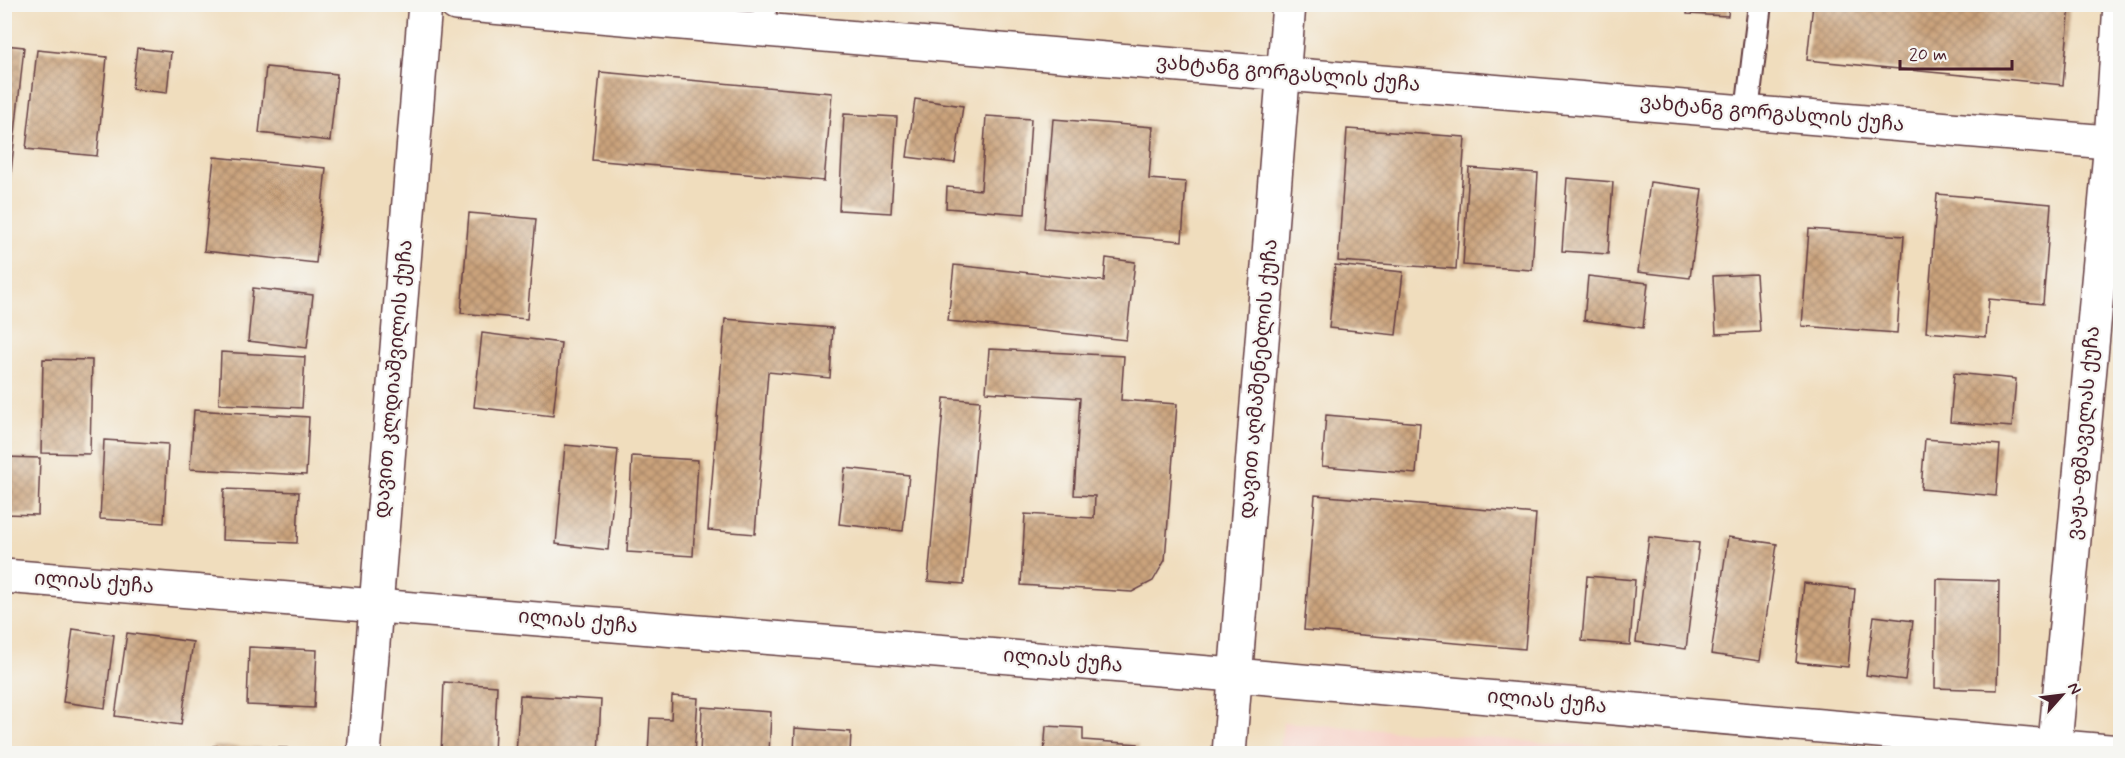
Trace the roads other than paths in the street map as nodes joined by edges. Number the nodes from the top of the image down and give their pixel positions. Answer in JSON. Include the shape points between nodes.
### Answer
{"nodes":[{"id":1,"x":425,"y":4,"type":"edge"},
{"id":2,"x":456,"y":4,"type":"edge"},
{"id":3,"x":1289,"y":4,"type":"edge"},
{"id":4,"x":1760,"y":4,"type":"edge"},
{"id":5,"x":2120,"y":4,"type":"edge"},
{"id":6,"x":764,"y":17,"type":"edge"},
{"id":7,"x":1285,"y":74,"type":"junction"},
{"id":8,"x":1747,"y":112,"type":"junction"},
{"id":9,"x":2116,"y":142,"type":"edge"},
{"id":10,"x":4,"y":576,"type":"edge"},
{"id":11,"x":376,"y":605,"type":"junction"},
{"id":12,"x":1234,"y":675,"type":"junction"},
{"id":13,"x":2054,"y":750,"type":"edge"},
{"id":14,"x":2121,"y":752,"type":"edge"},
{"id":15,"x":364,"y":753,"type":"edge"},
{"id":16,"x":1229,"y":753,"type":"edge"}],
"edges":[{"from":1,"to":11,"type":"street","name":"დავით კლდიაშვილის ქუჩა"},
{"from":2,"to":6,"type":"street","name":"ვახტანგ გორგასლის ქუჩა"},
{"from":3,"to":7,"type":"street","name":"დავით აღმაშენებლის ქუჩა"},
{"from":4,"to":8,"type":"lane"},
{"from":5,"to":9,"type":"street","name":"ვაჟა-ფშაველას ქუჩა"},
{"from":6,"to":7,"type":"street","name":"ვახტანგ გორგასლის ქუჩა"},
{"from":7,"to":8,"type":"street","name":"ვახტანგ გორგასლის ქუჩა"},
{"from":7,"to":12,"type":"street","name":"დავით აღმაშენებლის ქუჩა"},
{"from":8,"to":9,"type":"street","name":"ვახტანგ გორგასლის ქუჩა"},
{"from":9,"to":13,"type":"street","name":"ვაჟა-ფშაველას ქუჩა"},
{"from":10,"to":11,"type":"street","name":"ილიას ქუჩა"},
{"from":11,"to":12,"type":"street","name":"ილიას ქუჩა"},
{"from":11,"to":15,"type":"street","name":"დავით კლდიაშვილის ქუჩა"},
{"from":12,"to":13,"type":"street","name":"ილიას ქუჩა"},
{"from":12,"to":16,"type":"street","name":"დავით აღმაშენებლის ქუჩა"},
{"from":13,"to":14,"type":"street","name":"ილიას ქუჩა"}]}
